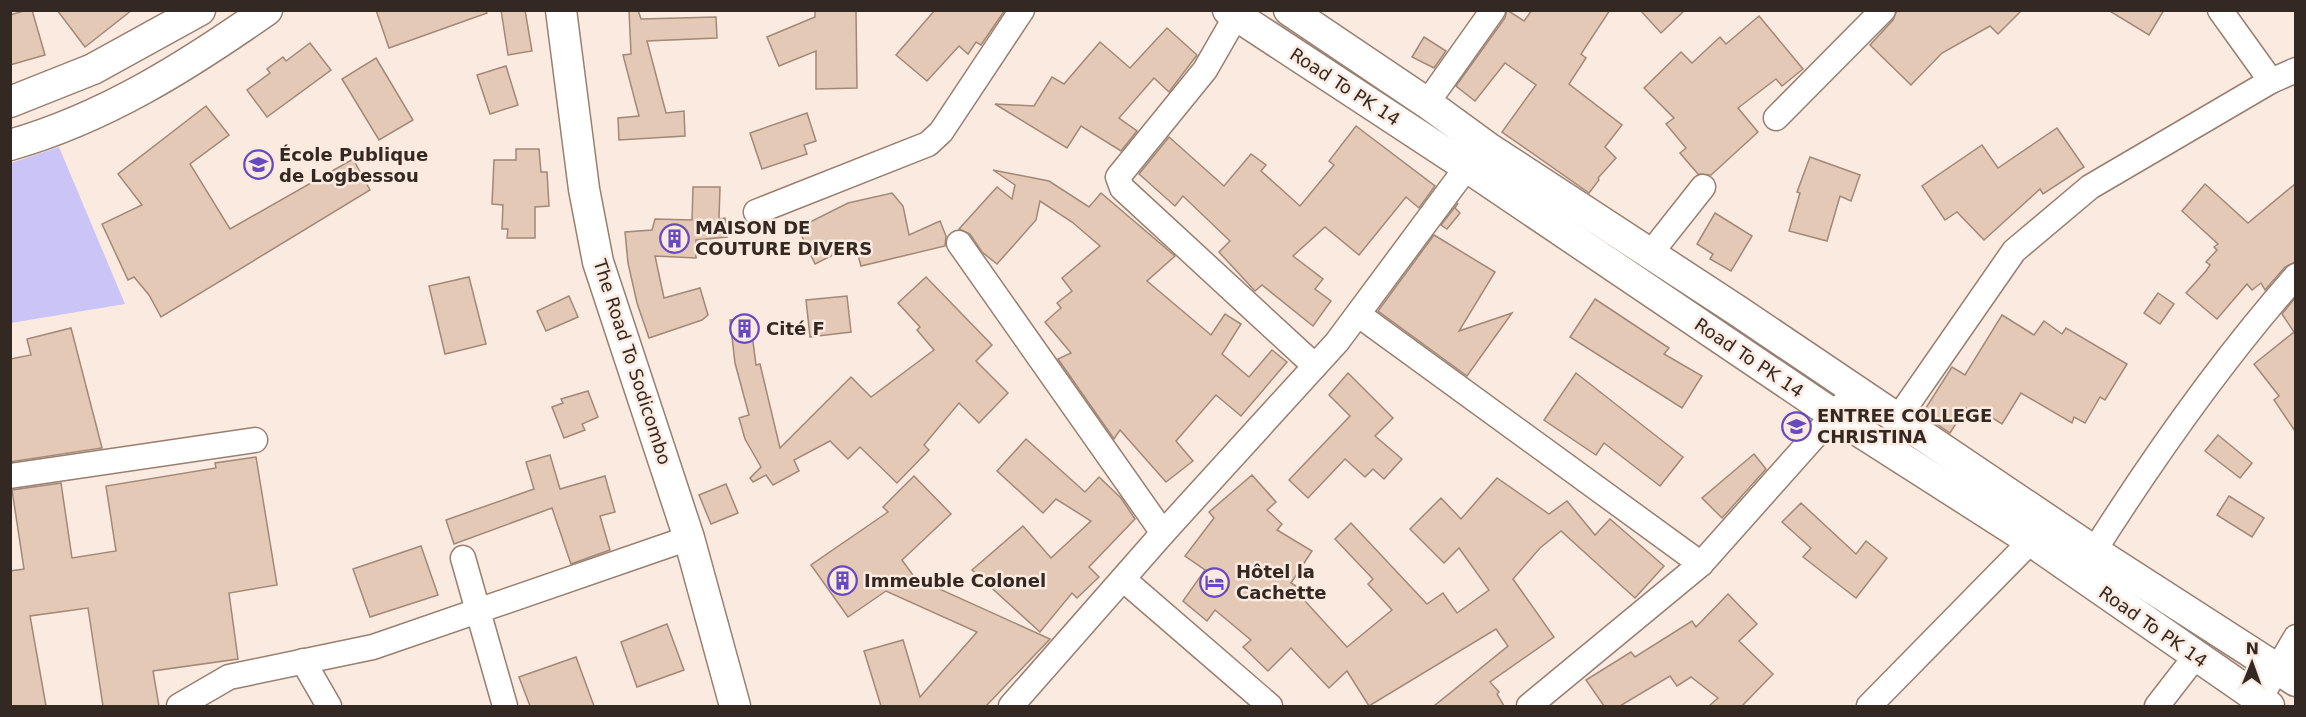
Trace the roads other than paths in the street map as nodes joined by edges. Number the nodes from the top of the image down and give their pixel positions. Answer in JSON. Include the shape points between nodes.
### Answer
{"nodes":[{"id":1,"x":200,"y":10,"type":"edge"},
{"id":2,"x":267,"y":10,"type":"edge"},
{"id":3,"x":561,"y":10,"type":"edge"},
{"id":4,"x":1022,"y":10,"type":"edge"},
{"id":5,"x":1493,"y":10,"type":"edge"},
{"id":6,"x":1883,"y":10,"type":"edge"},
{"id":7,"x":2220,"y":10,"type":"edge"},
{"id":8,"x":1294,"y":12,"type":"edge"},
{"id":9,"x":1232,"y":13,"type":"edge"},
{"id":10,"x":2295,"y":70,"type":"edge"},
{"id":11,"x":2271,"y":81,"type":"junction"},
{"id":12,"x":10,"y":102,"type":"edge"},
{"id":13,"x":1427,"y":103,"type":"junction"},
{"id":14,"x":1776,"y":118,"type":"dead end"},
{"id":15,"x":10,"y":145,"type":"edge"},
{"id":16,"x":1467,"y":167,"type":"junction"},
{"id":17,"x":1703,"y":187,"type":"dead end"},
{"id":18,"x":756,"y":212,"type":"dead end"},
{"id":19,"x":959,"y":243,"type":"dead end"},
{"id":20,"x":1650,"y":254,"type":"junction"},
{"id":21,"x":2295,"y":276,"type":"edge"},
{"id":22,"x":1359,"y":315,"type":"junction"},
{"id":23,"x":1315,"y":366,"type":"junction"},
{"id":24,"x":1855,"y":392,"type":"junction"},
{"id":25,"x":1834,"y":415,"type":"junction"},
{"id":26,"x":1898,"y":418,"type":"junction"},
{"id":27,"x":255,"y":440,"type":"dead end"},
{"id":28,"x":10,"y":476,"type":"edge"},
{"id":29,"x":1163,"y":533,"type":"junction"},
{"id":30,"x":689,"y":538,"type":"junction"},
{"id":31,"x":2031,"y":541,"type":"junction"},
{"id":32,"x":2094,"y":551,"type":"junction"},
{"id":33,"x":463,"y":558,"type":"dead end"},
{"id":34,"x":1701,"y":564,"type":"junction"},
{"id":35,"x":1123,"y":579,"type":"junction"},
{"id":36,"x":477,"y":610,"type":"junction"},
{"id":37,"x":2295,"y":637,"type":"edge"},
{"id":38,"x":2195,"y":657,"type":"junction"},
{"id":39,"x":303,"y":661,"type":"junction"},
{"id":40,"x":2287,"y":675,"type":"edge"},
{"id":41,"x":2264,"y":703,"type":"edge"},
{"id":42,"x":179,"y":706,"type":"edge"},
{"id":43,"x":329,"y":706,"type":"edge"},
{"id":44,"x":505,"y":706,"type":"edge"},
{"id":45,"x":735,"y":706,"type":"edge"},
{"id":46,"x":1011,"y":706,"type":"edge"},
{"id":47,"x":1270,"y":706,"type":"edge"},
{"id":48,"x":1529,"y":706,"type":"edge"},
{"id":49,"x":1869,"y":706,"type":"edge"},
{"id":50,"x":2157,"y":706,"type":"edge"}],
"edges":[{"from":1,"to":12,"type":"main road","via":[[93,69]]},
{"from":2,"to":15,"type":"main road","via":[[174,73],[109,108]]},
{"from":3,"to":30,"type":"main road","name":"The Road To Sodicombo","via":[[589,226]]},
{"from":4,"to":18,"type":"street","via":[[941,132],[928,144]]},
{"from":5,"to":13,"type":"street"},
{"from":6,"to":14,"type":"street"},
{"from":7,"to":11,"type":"street"},
{"from":8,"to":13,"type":"main road","name":"Road To PK 14"},
{"from":9,"to":16,"type":"main road","name":"Road To PK 14"},
{"from":9,"to":23,"type":"street","via":[[1205,70],[1118,177],[1122,188]]},
{"from":10,"to":11,"type":"street"},
{"from":11,"to":26,"type":"street","via":[[2090,187],[2014,251]]},
{"from":13,"to":20,"type":"main road","name":"Road To PK 14"},
{"from":16,"to":22,"type":"street"},
{"from":16,"to":25,"type":"main road","name":"Road To PK 14"},
{"from":17,"to":20,"type":"street"},
{"from":19,"to":29,"type":"street"},
{"from":20,"to":24,"type":"main road","name":"Road To PK 14"},
{"from":21,"to":32,"type":"street","via":[[2182,421]]},
{"from":22,"to":23,"type":"street"},
{"from":22,"to":34,"type":"street"},
{"from":23,"to":29,"type":"street"},
{"from":24,"to":25,"type":"street"},
{"from":24,"to":26,"type":"main road","name":"Road To PK 14"},
{"from":25,"to":31,"type":"main road","name":"Road To PK 14"},
{"from":25,"to":34,"type":"street"},
{"from":26,"to":32,"type":"main road","name":"Road To PK 14"},
{"from":27,"to":28,"type":"street"},
{"from":29,"to":35,"type":"street"},
{"from":30,"to":36,"type":"street"},
{"from":30,"to":45,"type":"main road","name":"The Road To Sodicombo"},
{"from":31,"to":38,"type":"main road","name":"Road To PK 14"},
{"from":31,"to":49,"type":"street"},
{"from":32,"to":40,"type":"main road","name":"Road To PK 14"},
{"from":33,"to":36,"type":"street"},
{"from":34,"to":48,"type":"street"},
{"from":35,"to":46,"type":"street"},
{"from":35,"to":47,"type":"street"},
{"from":36,"to":39,"type":"street","via":[[373,646]]},
{"from":36,"to":44,"type":"street"},
{"from":37,"to":40,"type":"street"},
{"from":38,"to":41,"type":"main road","name":"Road To PK 14"},
{"from":38,"to":50,"type":"street"},
{"from":39,"to":42,"type":"street","via":[[229,677]]},
{"from":39,"to":43,"type":"street"},
{"from":40,"to":41,"type":"street"}]}
